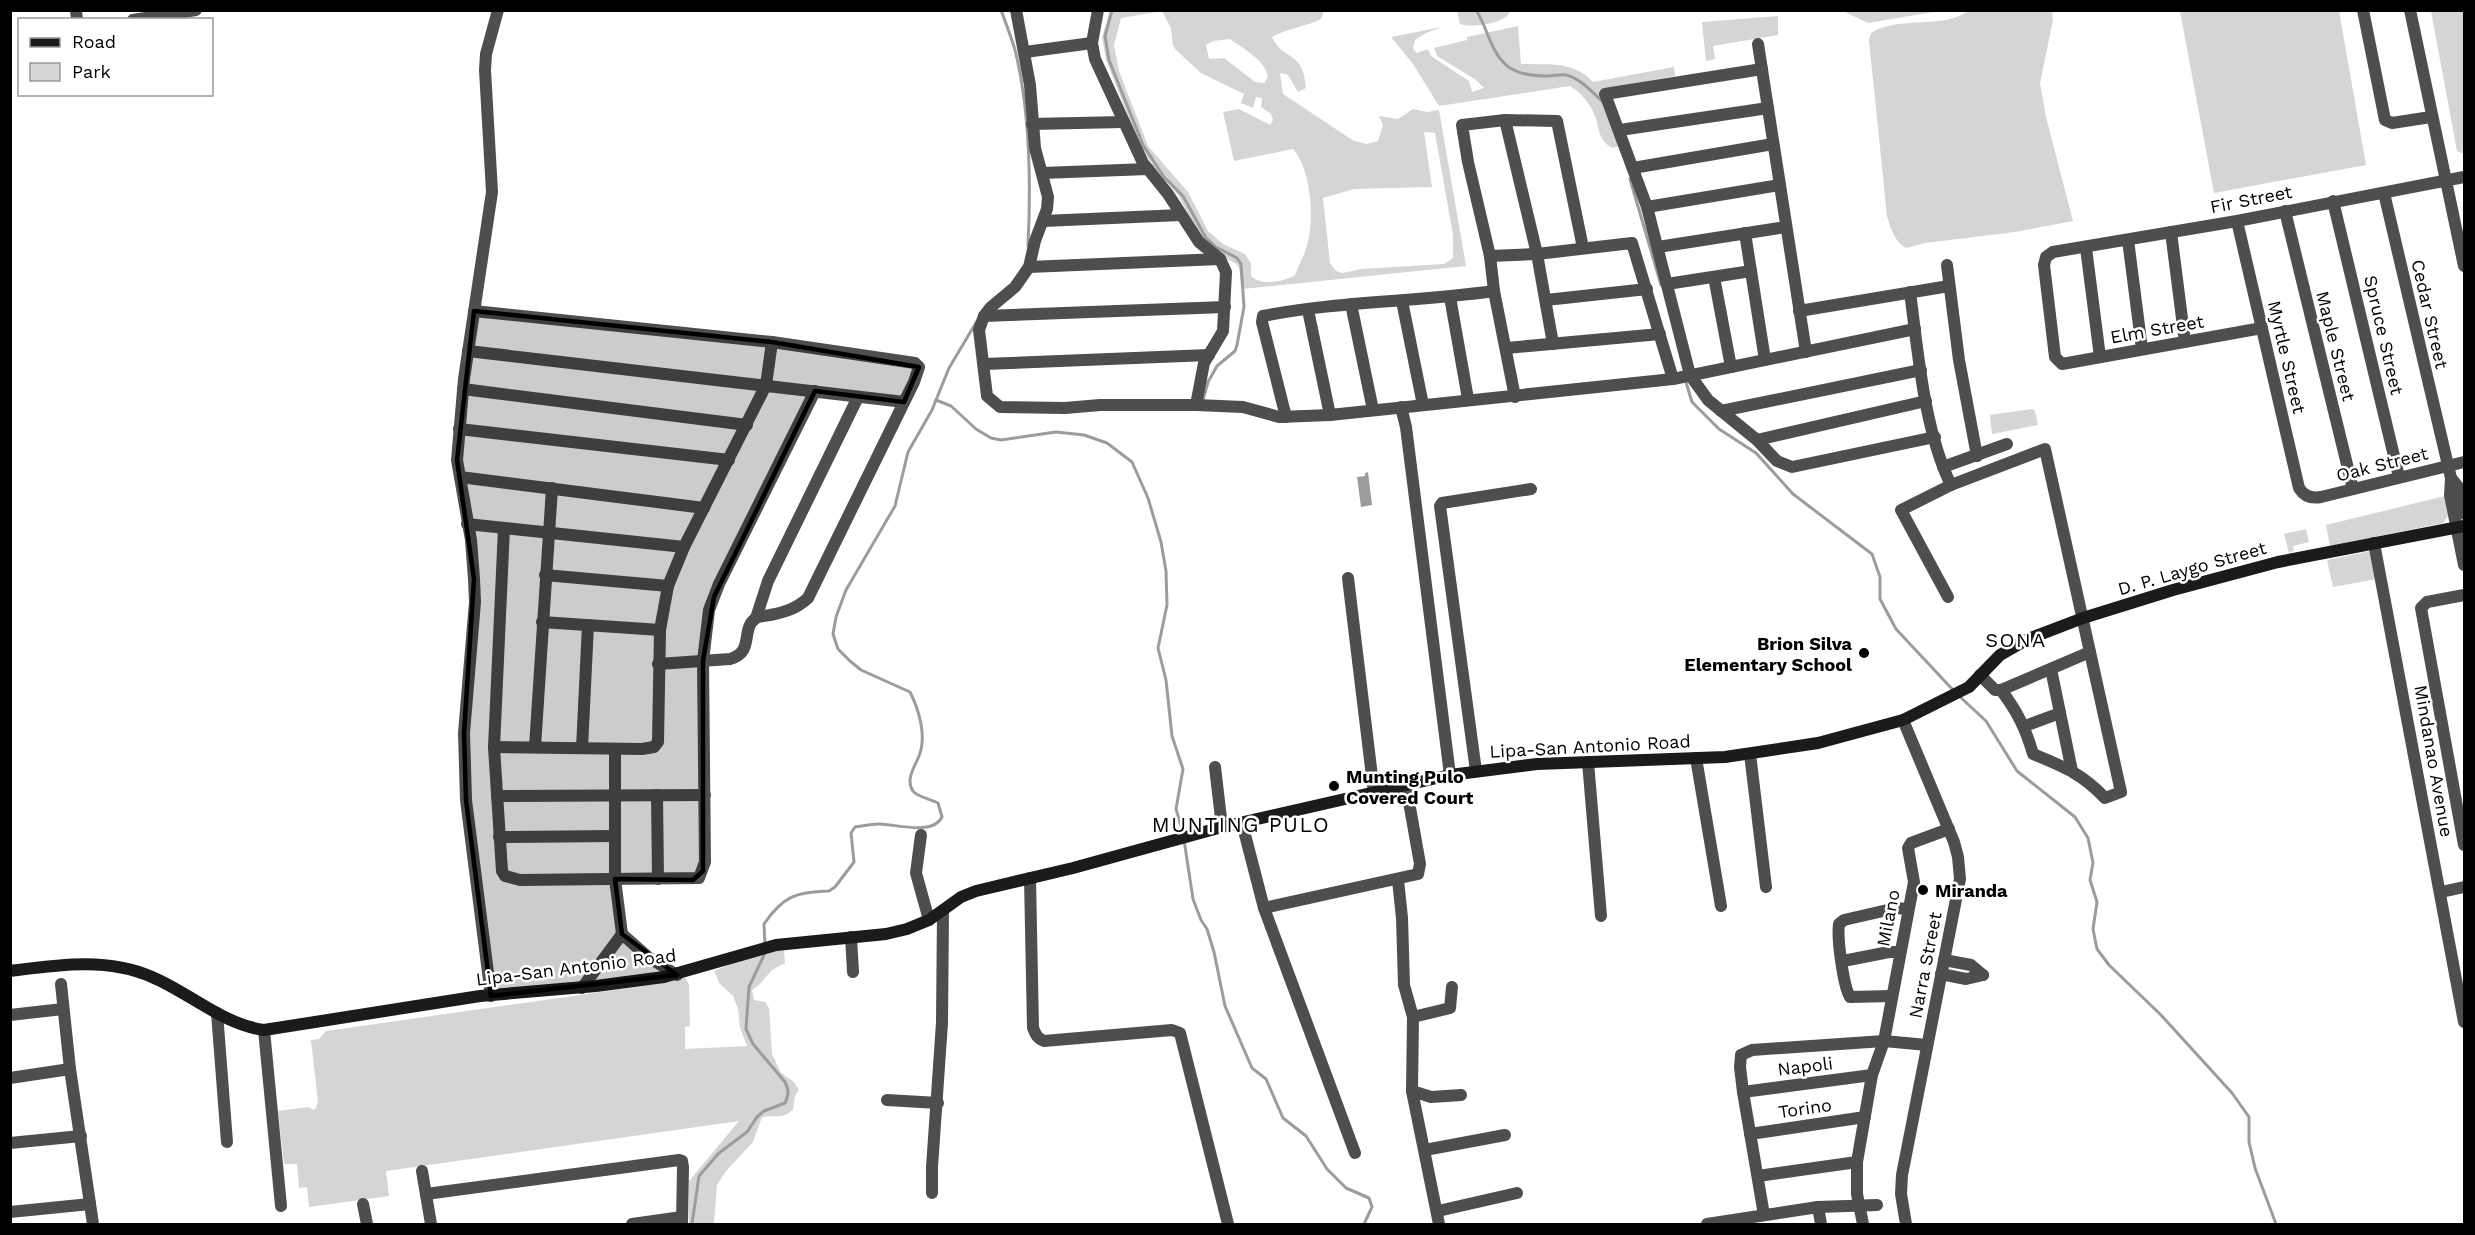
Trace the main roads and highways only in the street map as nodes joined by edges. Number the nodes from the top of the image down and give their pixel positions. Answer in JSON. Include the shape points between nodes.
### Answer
{"nodes":[{"id":1,"x":2460,"y":527,"type":"edge"},
{"id":2,"x":1951,"y":696,"type":"joint"},
{"id":3,"x":10,"y":971,"type":"edge"}],
"edges":[{"from":1,"to":2,"type":"main road","name":"D. P. Laygo Street","via":[[2278,562],[2083,618],[2028,639],[2000,655],[1969,687]]},
{"from":2,"to":3,"type":"main road","name":"Lipa-San Antonio Road","via":[[1903,720],[1818,743],[1750,754],[1537,764],[1450,775],[1222,827],[969,894],[929,920],[897,932],[776,945],[677,975],[491,996],[264,1030],[249,1028],[135,971],[95,964]]}]}
